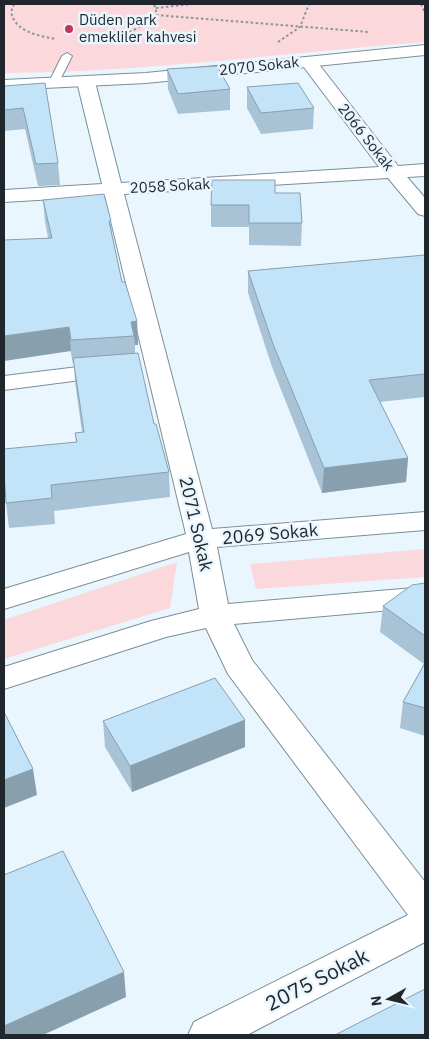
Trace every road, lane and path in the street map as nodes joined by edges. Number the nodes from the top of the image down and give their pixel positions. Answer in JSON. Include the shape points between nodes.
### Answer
{"nodes":[{"id":1,"x":14,"y":4,"type":"edge"},
{"id":2,"x":153,"y":4,"type":"edge"},
{"id":3,"x":192,"y":4,"type":"edge"},
{"id":4,"x":309,"y":4,"type":"edge"},
{"id":5,"x":421,"y":4,"type":"edge"},
{"id":6,"x":156,"y":8,"type":"junction"},
{"id":7,"x":425,"y":13,"type":"edge"},
{"id":8,"x":156,"y":15,"type":"junction"},
{"id":9,"x":7,"y":16,"type":"dead end"},
{"id":10,"x":14,"y":26,"type":"dead end"},
{"id":11,"x":300,"y":27,"type":"junction"},
{"id":12,"x":377,"y":32,"type":"dead end"},
{"id":13,"x":57,"y":39,"type":"dead end"},
{"id":14,"x":73,"y":40,"type":"dead end"},
{"id":15,"x":278,"y":42,"type":"dead end"},
{"id":16,"x":425,"y":50,"type":"edge"},
{"id":17,"x":67,"y":56,"type":"dead end"},
{"id":18,"x":308,"y":62,"type":"junction"},
{"id":19,"x":86,"y":82,"type":"junction"},
{"id":20,"x":53,"y":84,"type":"junction"},
{"id":21,"x":4,"y":85,"type":"edge"},
{"id":22,"x":425,"y":170,"type":"edge"},
{"id":23,"x":393,"y":172,"type":"junction"},
{"id":24,"x":113,"y":189,"type":"junction"},
{"id":25,"x":4,"y":196,"type":"edge"},
{"id":26,"x":425,"y":210,"type":"edge"},
{"id":27,"x":142,"y":368,"type":"junction"},
{"id":28,"x":4,"y":382,"type":"edge"},
{"id":29,"x":425,"y":521,"type":"edge"},
{"id":30,"x":201,"y":539,"type":"junction"},
{"id":31,"x":425,"y":597,"type":"edge"},
{"id":32,"x":4,"y":599,"type":"edge"},
{"id":33,"x":215,"y":615,"type":"junction"},
{"id":34,"x":4,"y":678,"type":"edge"},
{"id":35,"x":425,"y":909,"type":"edge"},
{"id":36,"x":425,"y":924,"type":"edge"},
{"id":37,"x":208,"y":1035,"type":"edge"}],
"edges":[{"from":1,"to":9,"type":"path"},
{"from":2,"to":6,"type":"path"},
{"from":3,"to":6,"type":"path"},
{"from":4,"to":11,"type":"path"},
{"from":5,"to":7,"type":"path"},
{"from":6,"to":8,"type":"path"},
{"from":8,"to":11,"type":"path"},
{"from":8,"to":14,"type":"path","via":[[139,29],[124,34]]},
{"from":10,"to":13,"type":"path","via":[[30,34]]},
{"from":11,"to":12,"type":"path"},
{"from":11,"to":15,"type":"path"},
{"from":16,"to":18,"type":"street","name":"2070 Sokak"},
{"from":17,"to":20,"type":"lane"},
{"from":18,"to":19,"type":"street","name":"2070 Sokak"},
{"from":18,"to":23,"type":"street","name":"2066 Sokak"},
{"from":19,"to":20,"type":"street","name":"2070 Sokak"},
{"from":19,"to":24,"type":"street","name":"2071 Sokak"},
{"from":20,"to":21,"type":"street","name":"2070 Sokak"},
{"from":22,"to":23,"type":"street","name":"2058 Sokak"},
{"from":23,"to":24,"type":"street","name":"2058 Sokak"},
{"from":23,"to":26,"type":"street","name":"2066 Sokak"},
{"from":24,"to":25,"type":"street","name":"2058 Sokak"},
{"from":24,"to":27,"type":"street","name":"2071 Sokak"},
{"from":27,"to":28,"type":"street"},
{"from":27,"to":30,"type":"street","name":"2071 Sokak"},
{"from":29,"to":30,"type":"street","name":"2069 Sokak"},
{"from":30,"to":32,"type":"street","name":"2069 Sokak"},
{"from":30,"to":33,"type":"street","name":"2071 Sokak"},
{"from":31,"to":33,"type":"street"},
{"from":33,"to":34,"type":"street","via":[[162,628]]},
{"from":33,"to":35,"type":"street","name":"2071 Sokak","via":[[239,666]]},
{"from":36,"to":37,"type":"street","name":"2075 Sokak"}]}
